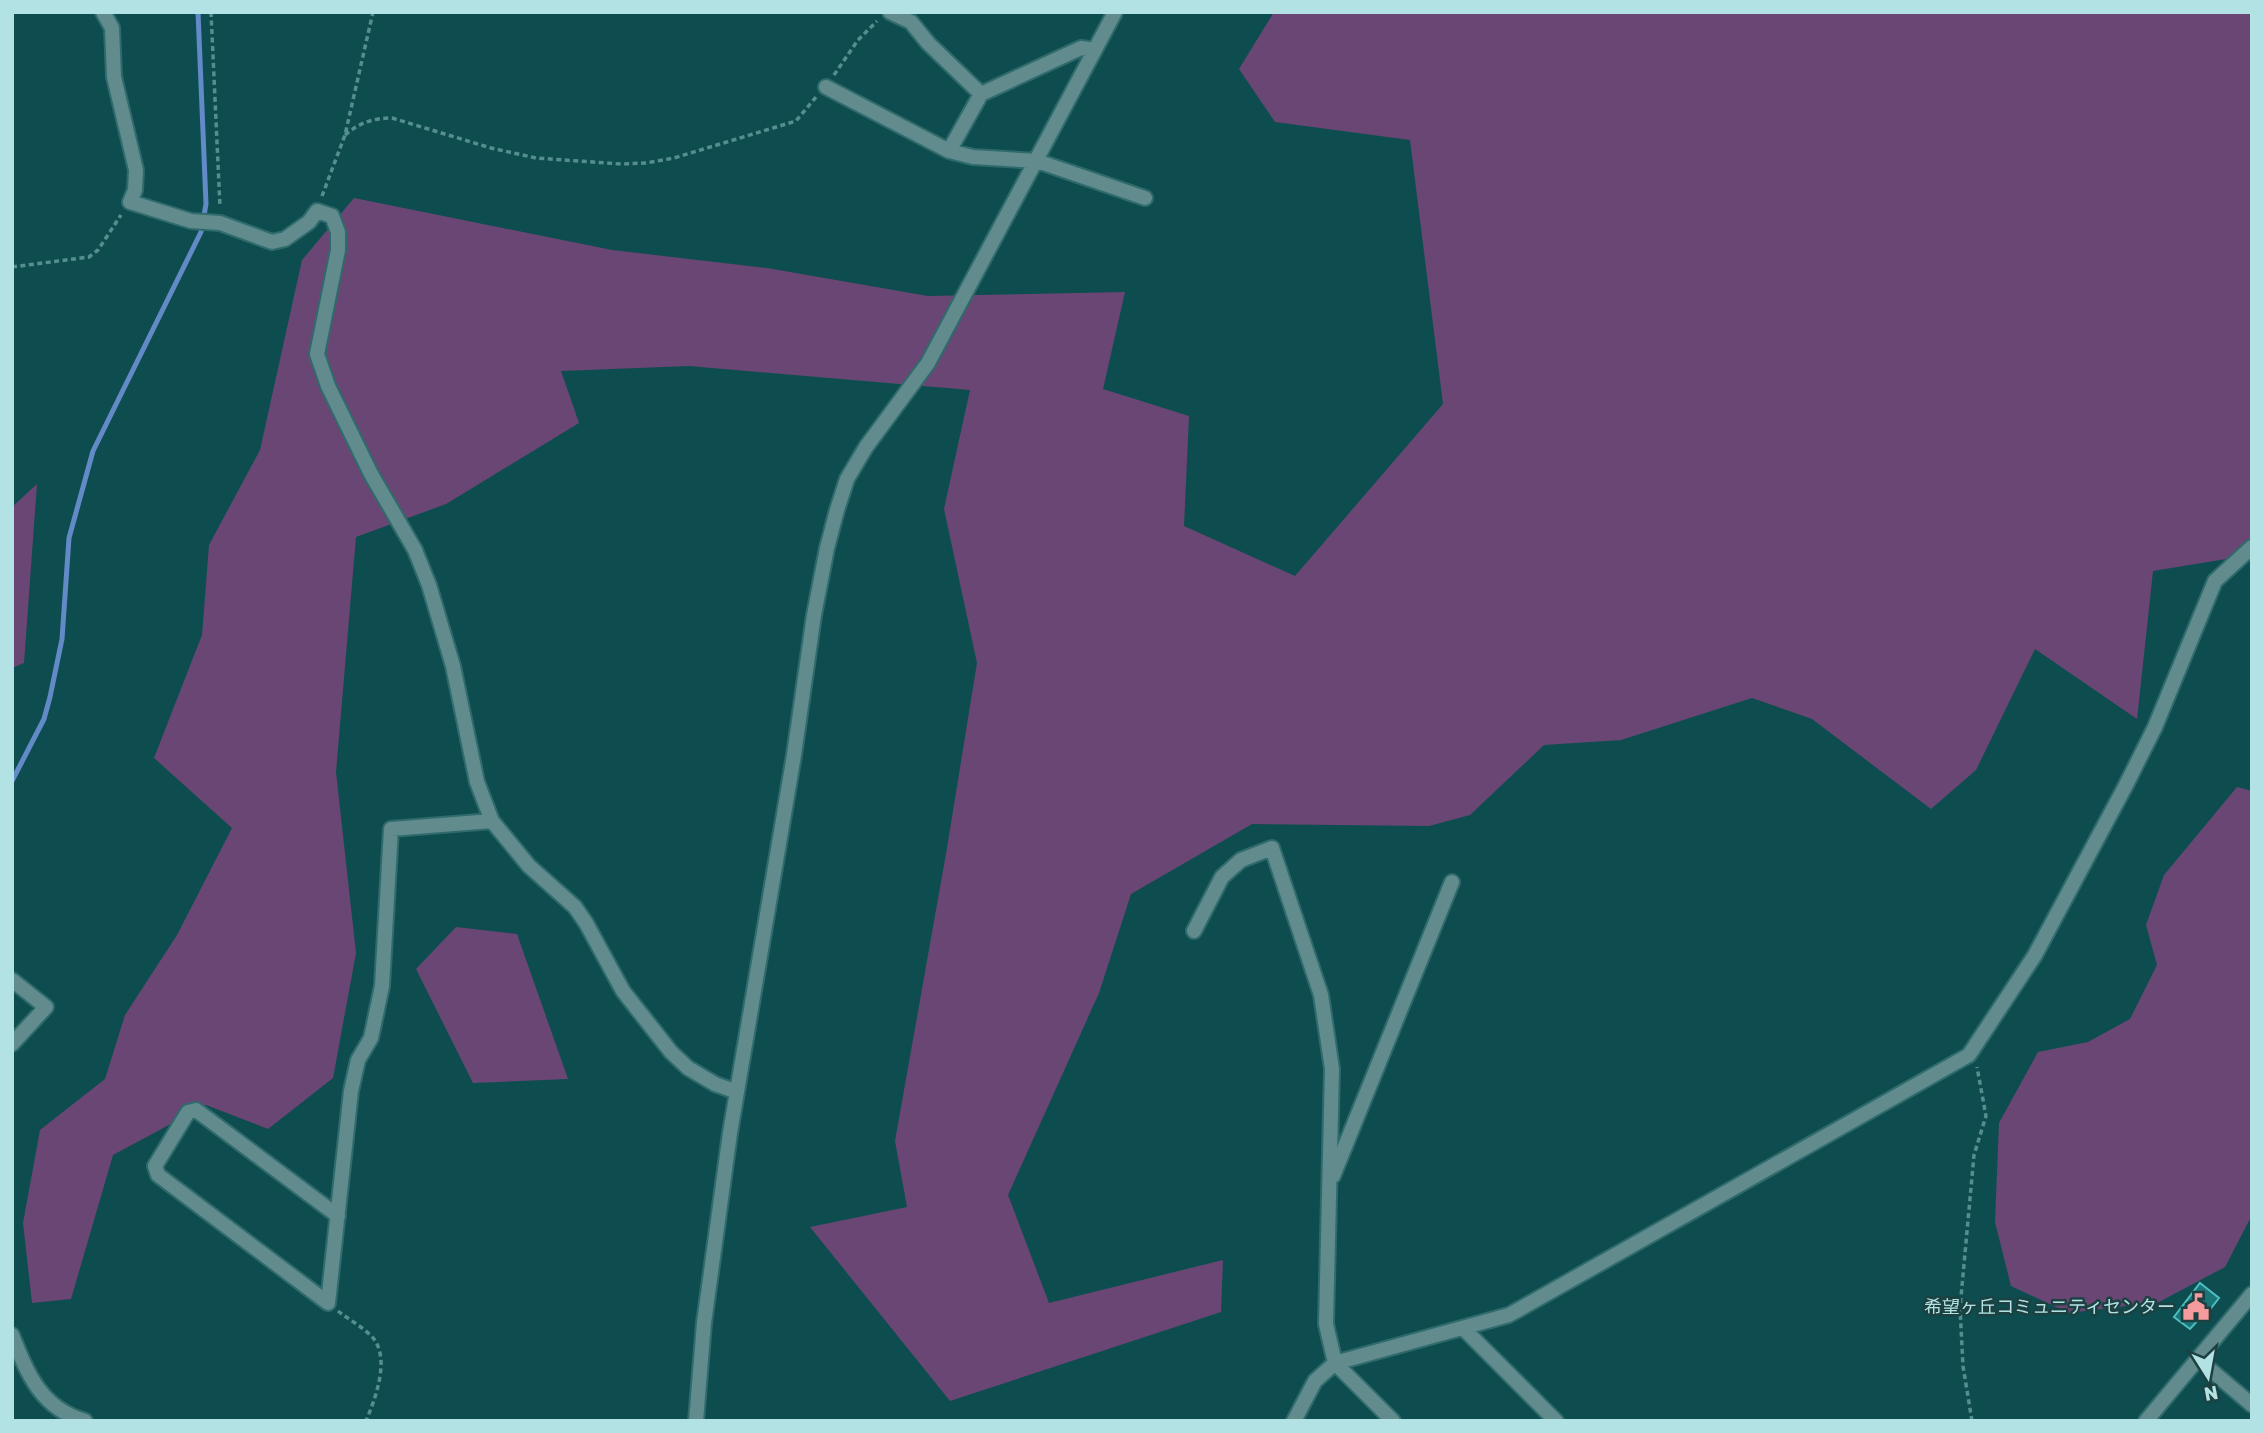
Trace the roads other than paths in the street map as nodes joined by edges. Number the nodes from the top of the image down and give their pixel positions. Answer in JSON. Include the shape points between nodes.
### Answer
{"nodes":[{"id":1,"x":103,"y":12,"type":"edge"},
{"id":2,"x":888,"y":12,"type":"edge"},
{"id":3,"x":1115,"y":12,"type":"edge"},
{"id":4,"x":1094,"y":50,"type":"junction"},
{"id":5,"x":826,"y":87,"type":"road end"},
{"id":6,"x":981,"y":94,"type":"junction"},
{"id":7,"x":949,"y":151,"type":"junction"},
{"id":8,"x":1037,"y":161,"type":"junction"},
{"id":9,"x":1146,"y":198,"type":"dead end"},
{"id":10,"x":2252,"y":547,"type":"edge"},
{"id":11,"x":492,"y":821,"type":"junction"},
{"id":12,"x":1452,"y":881,"type":"dead end"},
{"id":13,"x":1194,"y":931,"type":"dead end"},
{"id":14,"x":12,"y":980,"type":"edge"},
{"id":15,"x":12,"y":1045,"type":"edge"},
{"id":16,"x":737,"y":1092,"type":"junction"},
{"id":17,"x":1330,"y":1184,"type":"junction"},
{"id":18,"x":338,"y":1216,"type":"junction"},
{"id":19,"x":2252,"y":1294,"type":"edge"},
{"id":20,"x":1463,"y":1328,"type":"junction"},
{"id":21,"x":12,"y":1335,"type":"edge"},
{"id":22,"x":2199,"y":1360,"type":"junction"},
{"id":23,"x":1335,"y":1363,"type":"junction"},
{"id":24,"x":2252,"y":1405,"type":"edge"},
{"id":25,"x":1554,"y":1420,"type":"edge"},
{"id":26,"x":85,"y":1421,"type":"edge"},
{"id":27,"x":696,"y":1421,"type":"edge"},
{"id":28,"x":1294,"y":1421,"type":"edge"},
{"id":29,"x":1393,"y":1421,"type":"edge"},
{"id":30,"x":2146,"y":1421,"type":"edge"}],
"edges":[{"from":1,"to":11,"type":"street","via":[[112,28],[114,77],[136,170],[130,202],[191,221],[220,223],[272,242],[285,239],[317,211],[332,216],[338,250],[317,354],[328,386],[429,585],[453,666],[477,782]]},
{"from":2,"to":6,"type":"street","via":[[911,22]]},
{"from":3,"to":4,"type":"street"},
{"from":4,"to":6,"type":"street","via":[[1081,48]]},
{"from":4,"to":8,"type":"street"},
{"from":5,"to":7,"type":"street"},
{"from":6,"to":7,"type":"street"},
{"from":7,"to":8,"type":"street","via":[[973,158]]},
{"from":8,"to":9,"type":"street"},
{"from":8,"to":16,"type":"street","via":[[928,363],[847,479],[837,510],[814,615]]},
{"from":10,"to":20,"type":"street","via":[[2215,581],[2126,785],[2035,955],[1969,1055],[1509,1315]]},
{"from":11,"to":16,"type":"street","via":[[529,866],[575,907],[623,991],[671,1052],[688,1068]]},
{"from":11,"to":18,"type":"street","via":[[391,829],[382,986],[371,1038],[358,1060],[351,1091]]},
{"from":12,"to":17,"type":"street"},
{"from":13,"to":17,"type":"street","via":[[1222,877],[1241,860],[1272,848],[1321,995],[1332,1069]]},
{"from":14,"to":15,"type":"street","via":[[46,1007]]},
{"from":16,"to":27,"type":"street","via":[[704,1323]]},
{"from":17,"to":23,"type":"street","via":[[1326,1324]]},
{"from":18,"to":18,"type":"street","via":[[327,1303],[158,1175],[155,1166],[188,1112],[196,1110]]},
{"from":19,"to":22,"type":"street"},
{"from":20,"to":23,"type":"street"},
{"from":20,"to":25,"type":"street"},
{"from":21,"to":26,"type":"street","via":[[27,1372],[47,1399],[67,1415]]},
{"from":22,"to":24,"type":"street"},
{"from":22,"to":30,"type":"street"},
{"from":23,"to":28,"type":"street","via":[[1315,1381]]},
{"from":23,"to":29,"type":"street"}]}
